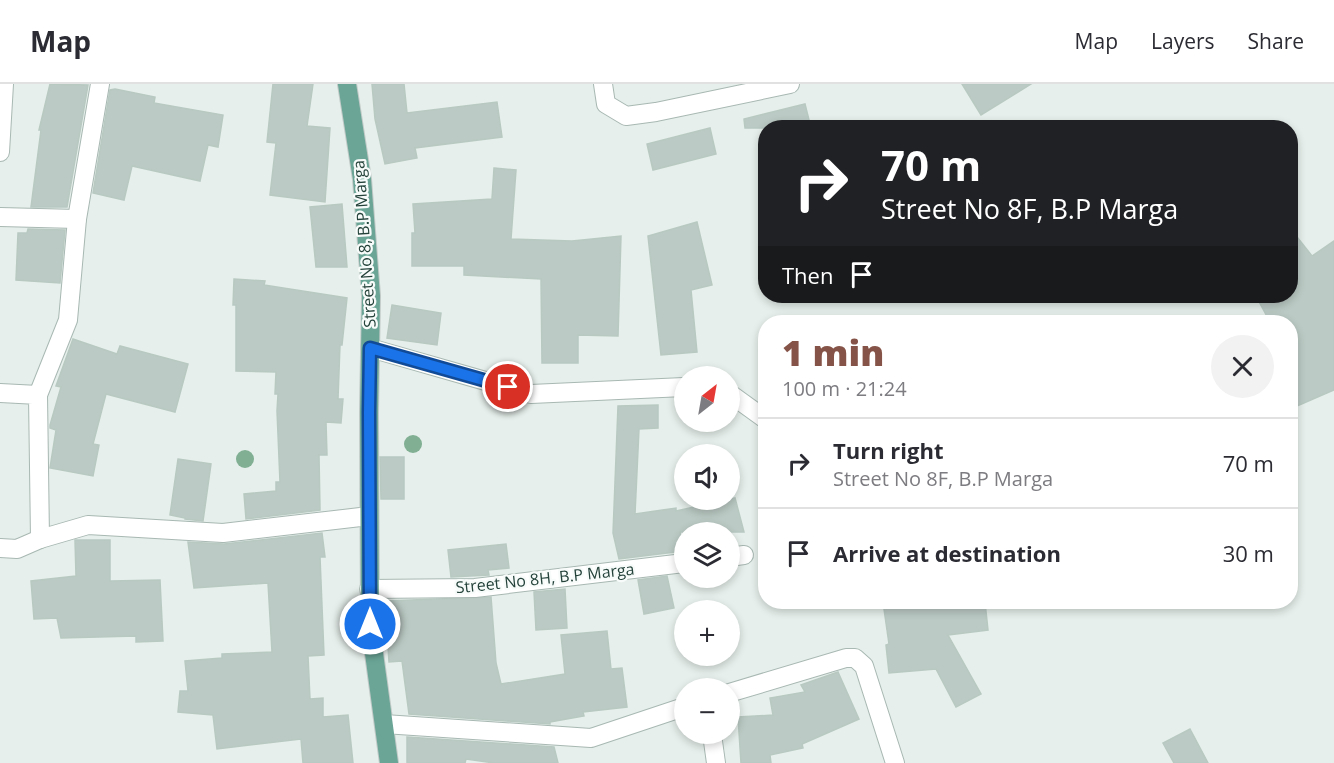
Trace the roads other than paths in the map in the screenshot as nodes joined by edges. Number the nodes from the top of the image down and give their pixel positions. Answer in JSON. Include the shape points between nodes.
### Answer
{"nodes":[{"id":1,"x":4,"y":84,"type":"edge"},
{"id":2,"x":100,"y":84,"type":"edge"},
{"id":3,"x":347,"y":84,"type":"edge"},
{"id":4,"x":603,"y":84,"type":"edge"},
{"id":5,"x":790,"y":84,"type":"edge"},
{"id":6,"x":0,"y":152,"type":"edge"},
{"id":7,"x":0,"y":217,"type":"edge"},
{"id":8,"x":77,"y":219,"type":"junction"},
{"id":9,"x":370,"y":348,"type":"junction"},
{"id":10,"x":674,"y":387,"type":"edge"},
{"id":11,"x":0,"y":393,"type":"edge"},
{"id":12,"x":38,"y":395,"type":"junction"},
{"id":13,"x":740,"y":401,"type":"edge"},
{"id":14,"x":758,"y":414,"type":"edge"},
{"id":15,"x":369,"y":516,"type":"junction"},
{"id":16,"x":40,"y":539,"type":"junction"},
{"id":17,"x":0,"y":548,"type":"edge"},
{"id":18,"x":674,"y":564,"type":"edge"},
{"id":19,"x":369,"y":589,"type":"junction"},
{"id":20,"x":740,"y":690,"type":"edge"},
{"id":21,"x":674,"y":710,"type":"edge"},
{"id":22,"x":384,"y":724,"type":"junction"},
{"id":23,"x":713,"y":744,"type":"edge"},
{"id":24,"x":389,"y":763,"type":"edge"},
{"id":25,"x":716,"y":763,"type":"edge"},
{"id":26,"x":895,"y":763,"type":"edge"}],
"edges":[{"from":1,"to":6,"type":"street"},
{"from":2,"to":8,"type":"street"},
{"from":3,"to":9,"type":"main road","name":"Street No 8, B.P Marga","via":[[362,179],[371,296]]},
{"from":4,"to":5,"type":"street","via":[[606,104],[626,116]]},
{"from":7,"to":8,"type":"street"},
{"from":8,"to":12,"type":"street","via":[[68,320]]},
{"from":9,"to":10,"type":"street","via":[[531,394]]},
{"from":9,"to":15,"type":"main road","name":"Street No 8, B.P Marga"},
{"from":11,"to":12,"type":"street"},
{"from":12,"to":16,"type":"street"},
{"from":13,"to":14,"type":"street"},
{"from":15,"to":16,"type":"street","via":[[223,533],[88,525]]},
{"from":15,"to":19,"type":"main road","name":"Street No 8, B.P Marga"},
{"from":16,"to":17,"type":"street","via":[[17,549]]},
{"from":18,"to":19,"type":"street","name":"Street No 8H, B.P Marga","via":[[475,588]]},
{"from":19,"to":22,"type":"main road","name":"Street No 8, B.P Marga"},
{"from":20,"to":26,"type":"street","via":[[855,658],[864,666]]},
{"from":21,"to":22,"type":"street","via":[[591,738]]},
{"from":22,"to":24,"type":"main road","name":"Street No 8, B.P Marga"},
{"from":23,"to":25,"type":"street"}]}
